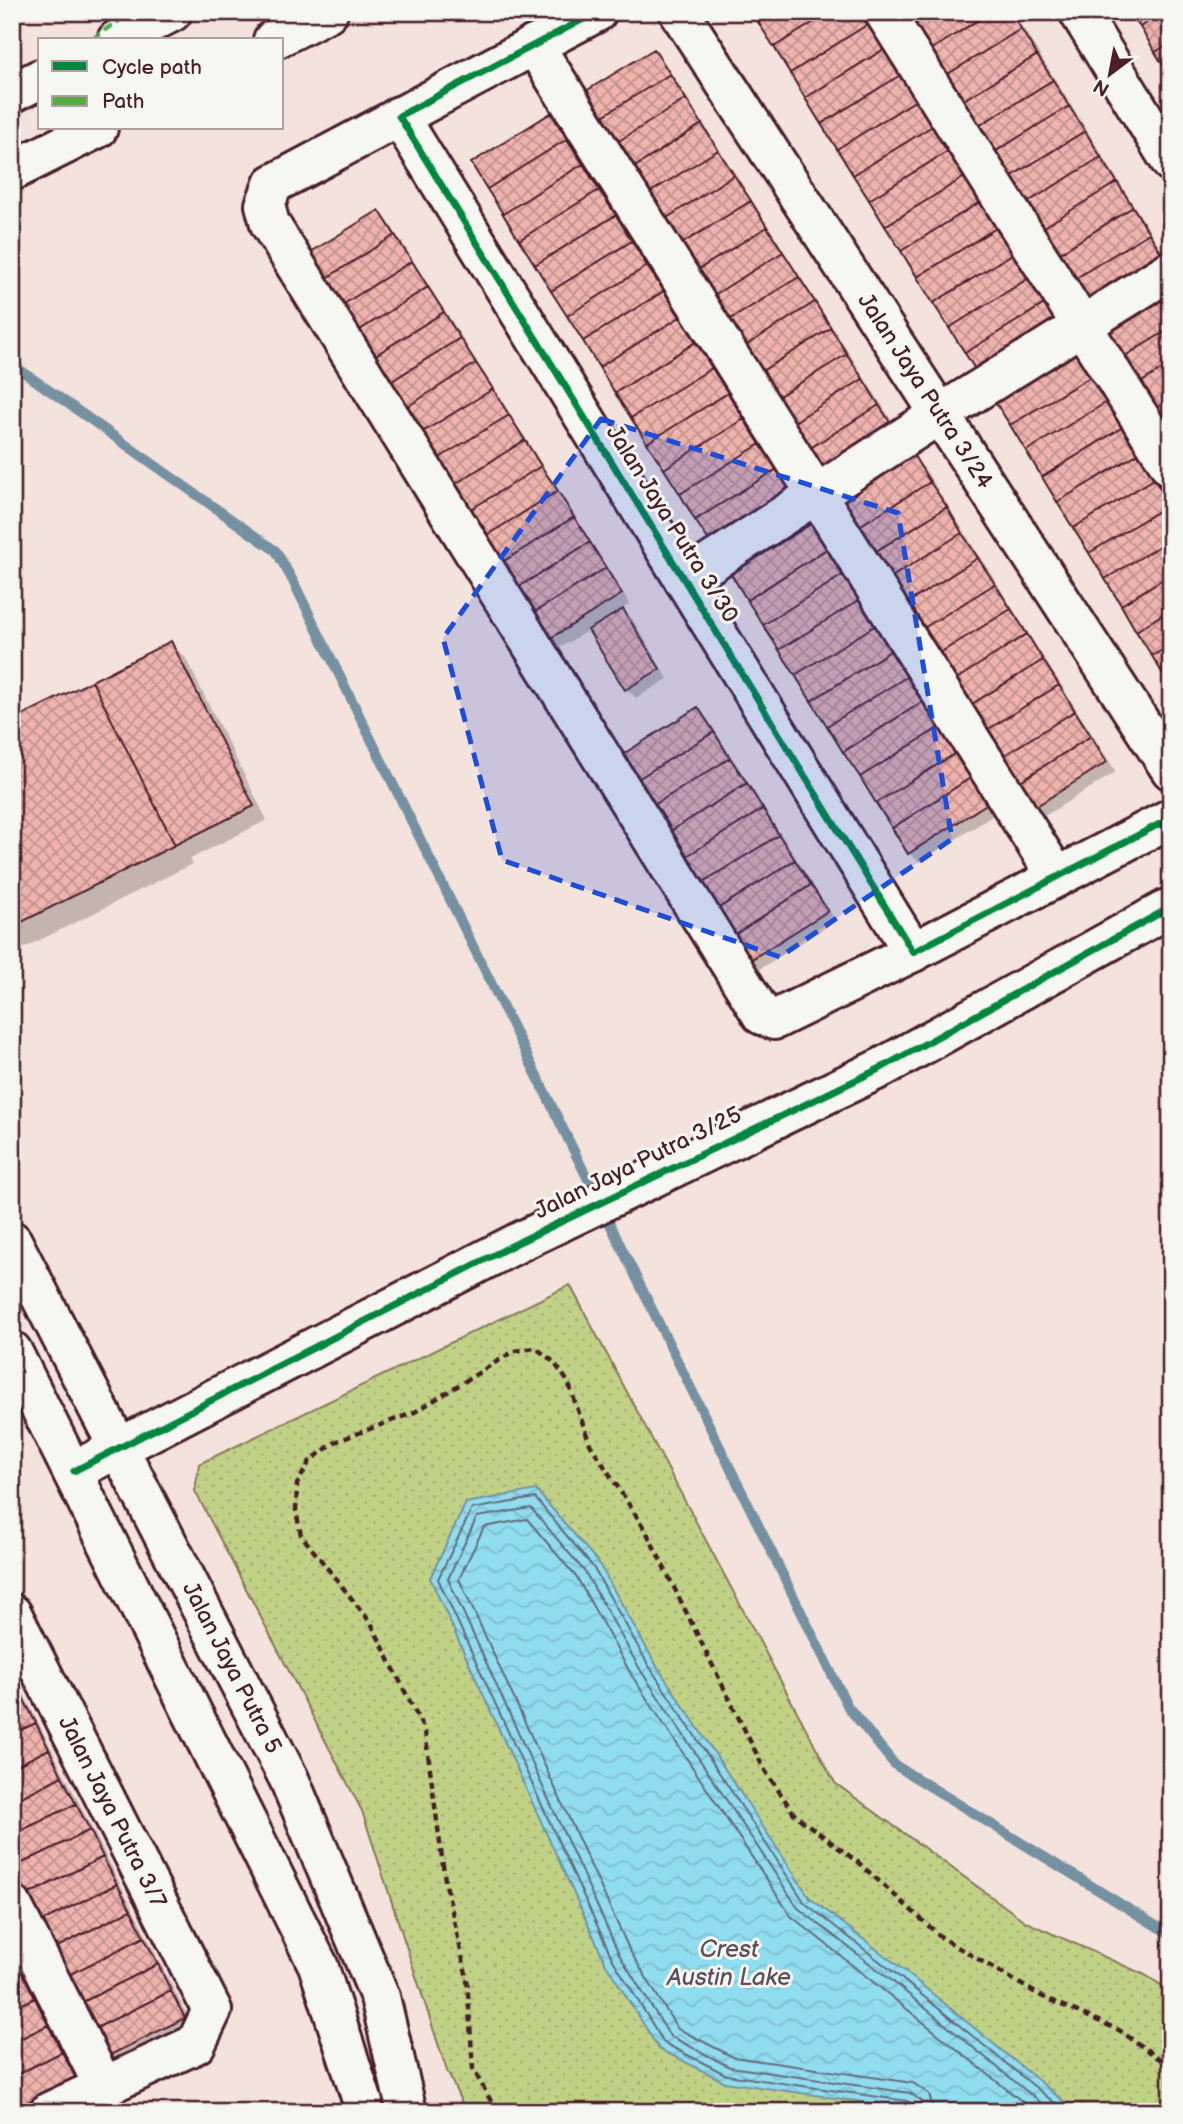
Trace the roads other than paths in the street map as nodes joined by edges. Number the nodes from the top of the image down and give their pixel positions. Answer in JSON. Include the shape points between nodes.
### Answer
{"nodes":[{"id":1,"x":172,"y":12,"type":"edge"},
{"id":2,"x":328,"y":12,"type":"edge"},
{"id":3,"x":597,"y":12,"type":"edge"},
{"id":4,"x":679,"y":12,"type":"edge"},
{"id":5,"x":884,"y":12,"type":"edge"},
{"id":6,"x":1079,"y":12,"type":"edge"},
{"id":7,"x":121,"y":38,"type":"edge"},
{"id":8,"x":276,"y":38,"type":"edge"},
{"id":9,"x":534,"y":45,"type":"junction"},
{"id":10,"x":38,"y":80,"type":"edge"},
{"id":11,"x":12,"y":93,"type":"edge"},
{"id":12,"x":399,"y":116,"type":"junction"},
{"id":13,"x":94,"y":130,"type":"edge"},
{"id":14,"x":1171,"y":162,"type":"edge"},
{"id":15,"x":12,"y":171,"type":"edge"},
{"id":16,"x":1171,"y":270,"type":"edge"},
{"id":17,"x":1082,"y":326,"type":"junction"},
{"id":18,"x":940,"y":414,"type":"junction"},
{"id":19,"x":1171,"y":467,"type":"edge"},
{"id":20,"x":817,"y":495,"type":"junction"},
{"id":21,"x":684,"y":580,"type":"junction"},
{"id":22,"x":1171,"y":769,"type":"edge"},
{"id":23,"x":1171,"y":818,"type":"edge"},
{"id":24,"x":1057,"y":877,"type":"junction"},
{"id":25,"x":1171,"y":908,"type":"edge"},
{"id":26,"x":913,"y":952,"type":"junction"},
{"id":27,"x":12,"y":1241,"type":"edge"},
{"id":28,"x":12,"y":1351,"type":"edge"},
{"id":29,"x":118,"y":1449,"type":"junction"},
{"id":30,"x":74,"y":1471,"type":"junction"},
{"id":31,"x":12,"y":1614,"type":"edge"},
{"id":32,"x":12,"y":1905,"type":"edge"},
{"id":33,"x":104,"y":2087,"type":"junction"},
{"id":34,"x":50,"y":2112,"type":"edge"},
{"id":35,"x":363,"y":2112,"type":"edge"},
{"id":36,"x":407,"y":2112,"type":"edge"}],
"edges":[{"from":1,"to":7,"type":"street"},
{"from":2,"to":8,"type":"street"},
{"from":3,"to":9,"type":"street"},
{"from":4,"to":18,"type":"street","name":"Jalan Jaya Putra 3/24"},
{"from":5,"to":17,"type":"street"},
{"from":6,"to":14,"type":"street"},
{"from":9,"to":12,"type":"street"},
{"from":9,"to":20,"type":"street"},
{"from":10,"to":11,"type":"street"},
{"from":12,"to":21,"type":"street","name":"Jalan Jaya Putra 3/30"},
{"from":12,"to":26,"type":"street","via":[[273,184],[265,205],[270,223],[762,1015],[774,1020]]},
{"from":13,"to":15,"type":"street"},
{"from":16,"to":17,"type":"street"},
{"from":17,"to":18,"type":"street"},
{"from":17,"to":19,"type":"street"},
{"from":18,"to":20,"type":"street"},
{"from":18,"to":22,"type":"street","name":"Jalan Jaya Putra 3/24"},
{"from":20,"to":21,"type":"street"},
{"from":20,"to":24,"type":"street"},
{"from":21,"to":26,"type":"street","name":"Jalan Jaya Putra 3/30"},
{"from":23,"to":24,"type":"street"},
{"from":24,"to":26,"type":"street"},
{"from":25,"to":29,"type":"street","name":"Jalan Jaya Putra 3/25","via":[[883,1067],[519,1242]]},
{"from":27,"to":29,"type":"street","name":"Jalan Jaya Putra 5"},
{"from":28,"to":30,"type":"street"},
{"from":29,"to":30,"type":"street","name":"Jalan Jaya Putra 3/25"},
{"from":29,"to":36,"type":"street","name":"Jalan Jaya Putra 5","via":[[289,1779],[380,1997]]},
{"from":30,"to":35,"type":"street","via":[[318,1965]]},
{"from":31,"to":33,"type":"street","name":"Jalan Jaya Putra 3/7","via":[[212,2010],[195,2044]]},
{"from":32,"to":33,"type":"street"},
{"from":33,"to":34,"type":"street"}]}
